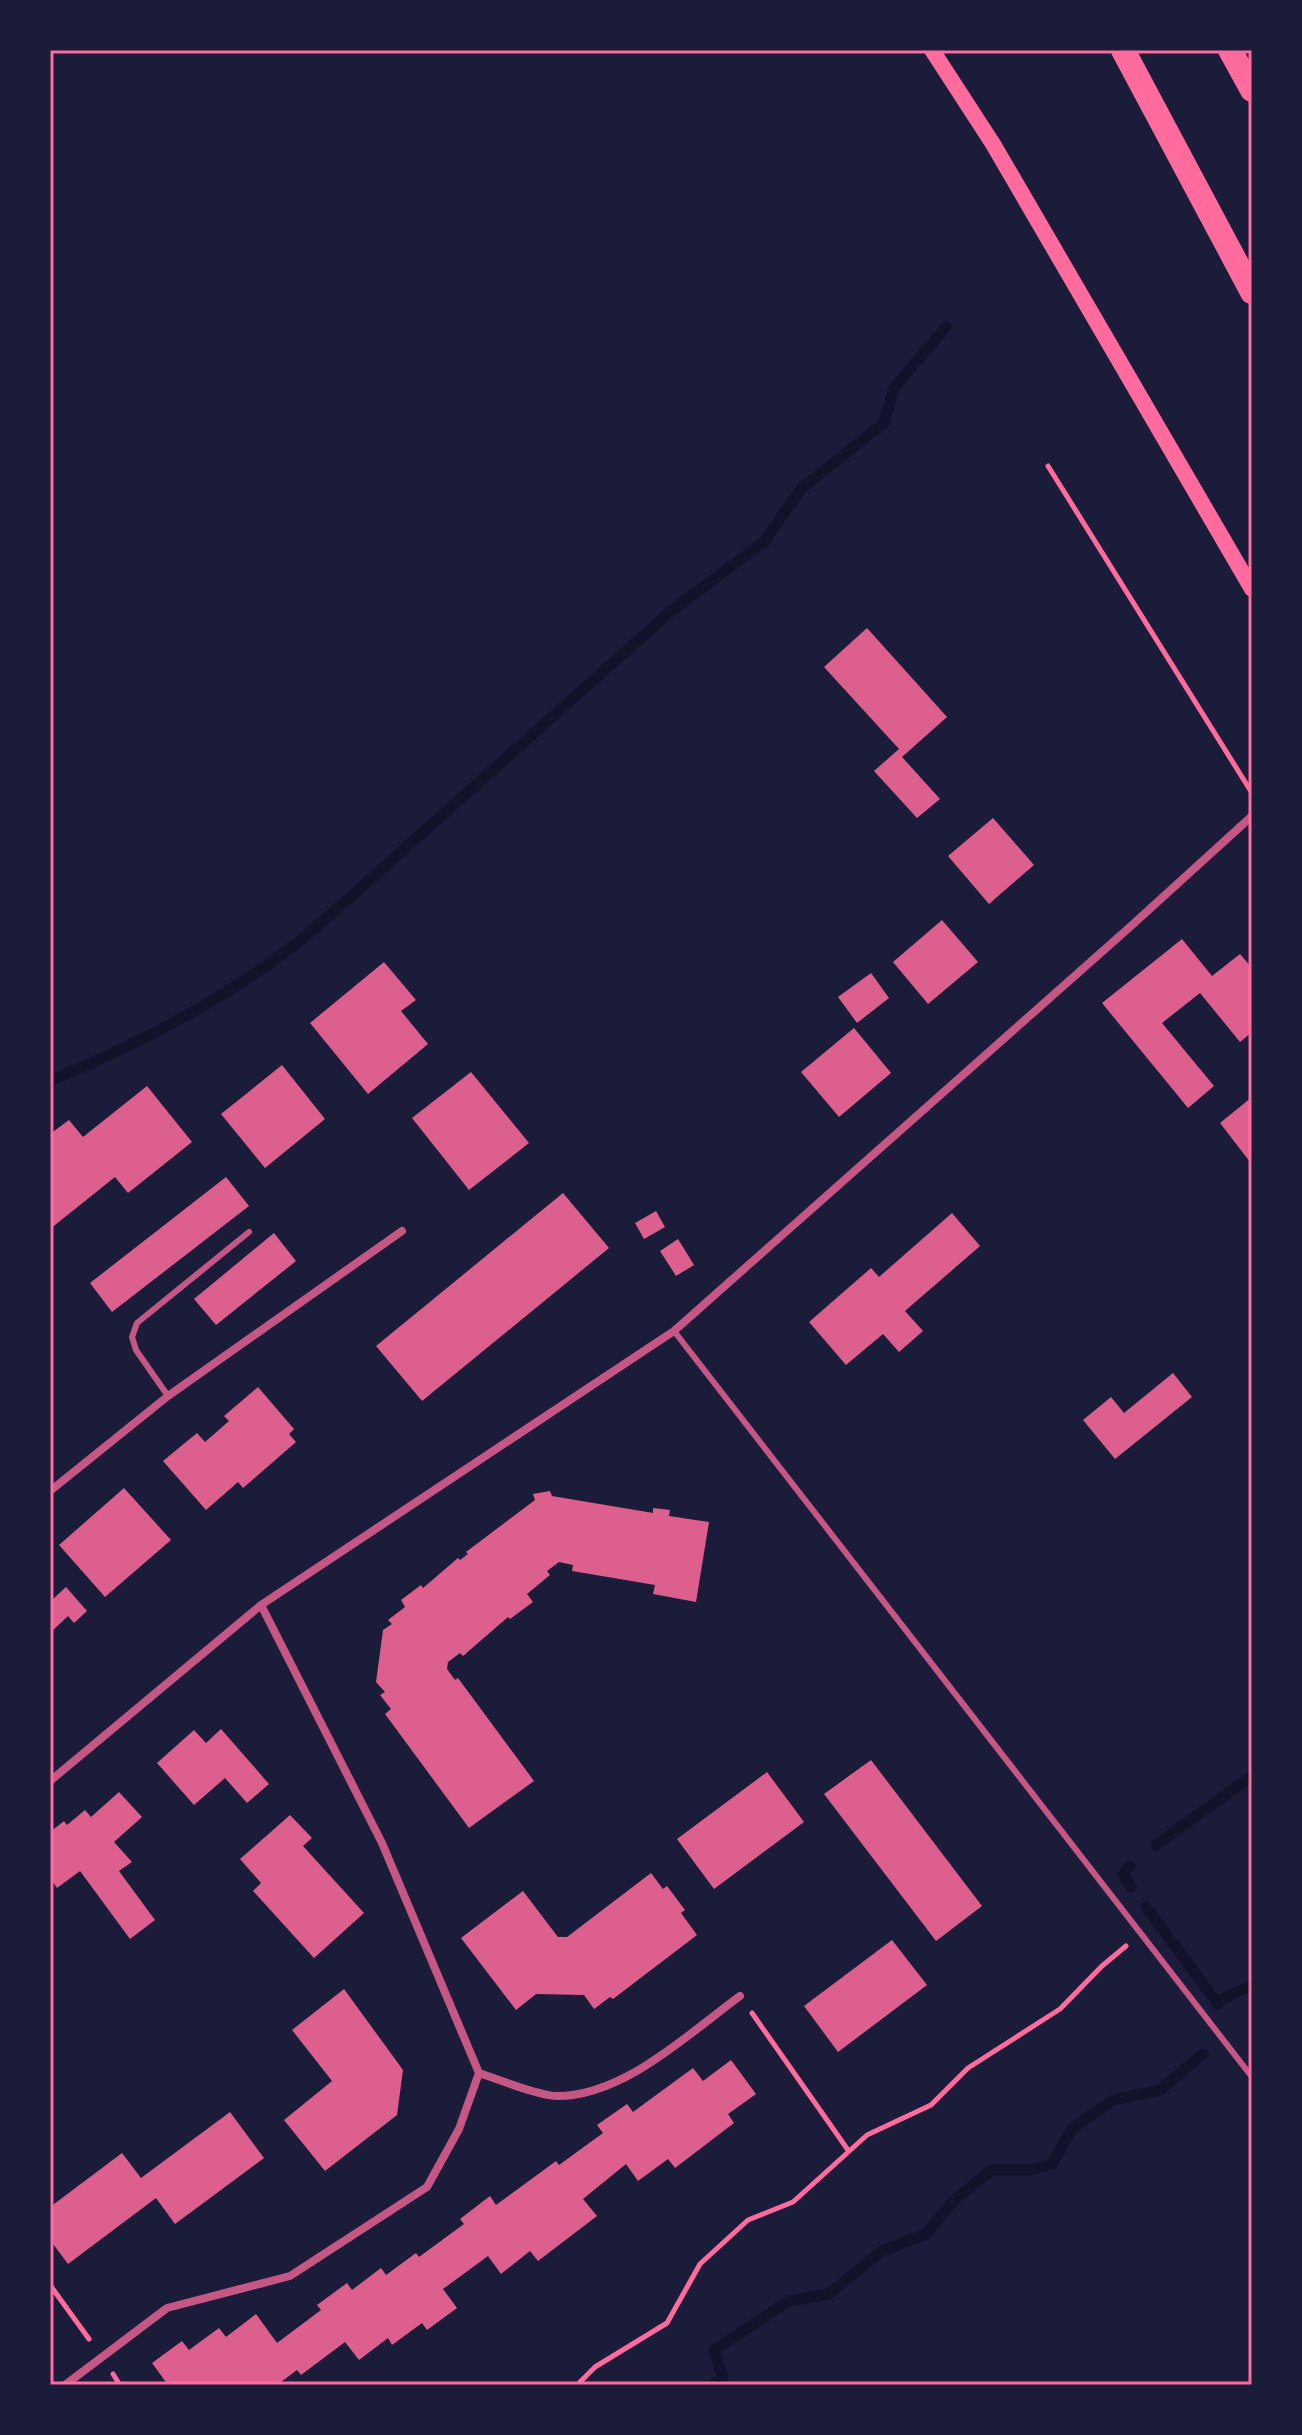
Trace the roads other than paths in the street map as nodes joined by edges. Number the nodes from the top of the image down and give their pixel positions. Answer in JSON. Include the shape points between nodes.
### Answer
{"nodes":[{"id":1,"x":932,"y":50,"type":"edge"},
{"id":2,"x":1123,"y":50,"type":"edge"},
{"id":3,"x":1230,"y":50,"type":"edge"},
{"id":4,"x":1252,"y":90,"type":"edge"},
{"id":5,"x":1252,"y":292,"type":"edge"},
{"id":6,"x":1252,"y":589,"type":"edge"},
{"id":7,"x":1252,"y":816,"type":"edge"},
{"id":8,"x":402,"y":1231,"type":"dead end"},
{"id":9,"x":249,"y":1232,"type":"dead end"},
{"id":10,"x":674,"y":1331,"type":"junction"},
{"id":11,"x":168,"y":1396,"type":"junction"},
{"id":12,"x":50,"y":1491,"type":"edge"},
{"id":13,"x":261,"y":1605,"type":"junction"},
{"id":14,"x":50,"y":1781,"type":"edge"},
{"id":15,"x":740,"y":1996,"type":"road end"},
{"id":16,"x":479,"y":2073,"type":"junction"},
{"id":17,"x":1252,"y":2077,"type":"edge"},
{"id":18,"x":65,"y":2385,"type":"edge"}],
"edges":[{"from":1,"to":6,"type":"main road","via":[[1001,158]]},
{"from":2,"to":5,"type":"highway"},
{"from":3,"to":4,"type":"highway"},
{"from":7,"to":10,"type":"street"},
{"from":8,"to":11,"type":"street"},
{"from":9,"to":11,"type":"lane","via":[[137,1323],[132,1337],[136,1350]]},
{"from":10,"to":13,"type":"street"},
{"from":10,"to":17,"type":"lane"},
{"from":11,"to":12,"type":"street"},
{"from":13,"to":14,"type":"street"},
{"from":13,"to":16,"type":"street","via":[[382,1843]]},
{"from":15,"to":16,"type":"street","via":[[633,2074],[597,2089],[555,2096]]},
{"from":16,"to":18,"type":"street","via":[[459,2129],[427,2187],[290,2276],[167,2308]]}]}
